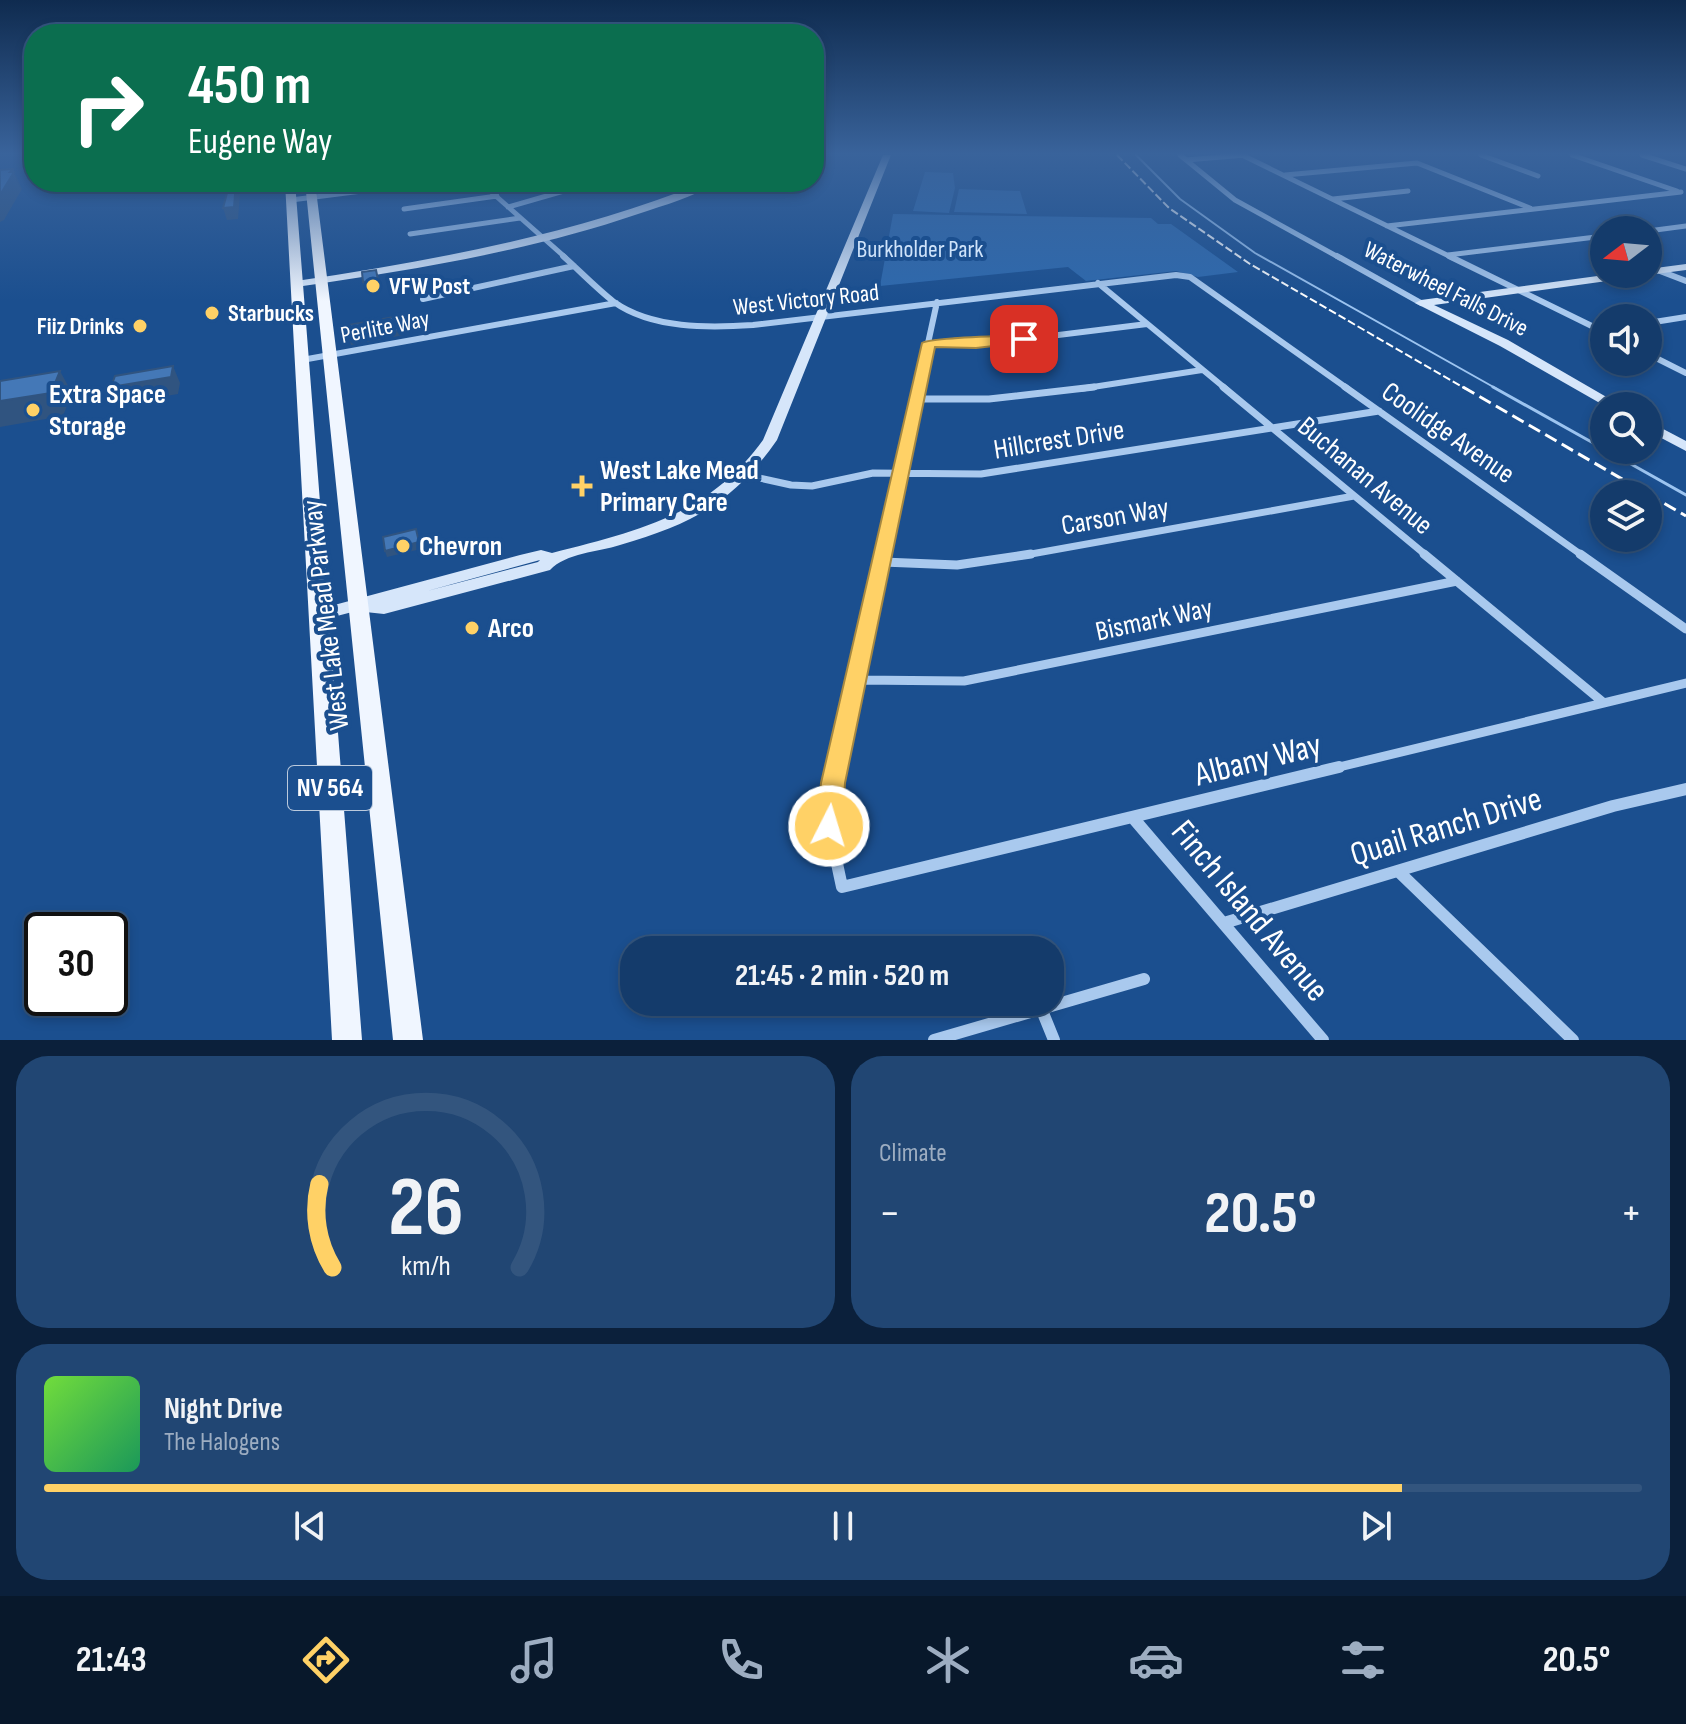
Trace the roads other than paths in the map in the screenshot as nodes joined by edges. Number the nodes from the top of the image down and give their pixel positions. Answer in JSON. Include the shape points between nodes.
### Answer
{"nodes":[{"id":1,"x":291,"y":204,"type":"edge"},
{"id":2,"x":313,"y":204,"type":"edge"},
{"id":3,"x":443,"y":204,"type":"edge"},
{"id":4,"x":505,"y":204,"type":"edge"},
{"id":5,"x":520,"y":204,"type":"edge"},
{"id":6,"x":657,"y":204,"type":"edge"},
{"id":7,"x":868,"y":204,"type":"edge"},
{"id":8,"x":1241,"y":204,"type":"edge"},
{"id":9,"x":1341,"y":204,"type":"edge"},
{"id":10,"x":1520,"y":204,"type":"edge"},
{"id":11,"x":1585,"y":204,"type":"edge"},
{"id":12,"x":508,"y":207,"type":"junction"},
{"id":13,"x":404,"y":209,"type":"dead end"},
{"id":14,"x":1534,"y":209,"type":"junction"},
{"id":15,"x":520,"y":218,"type":"junction"},
{"id":16,"x":1387,"y":226,"type":"junction"},
{"id":17,"x":1686,"y":226,"type":"edge"},
{"id":18,"x":1662,"y":229,"type":"edge"},
{"id":19,"x":410,"y":234,"type":"dead end"},
{"id":20,"x":1590,"y":238,"type":"edge"},
{"id":21,"x":544,"y":239,"type":"junction"},
{"id":22,"x":1447,"y":255,"type":"junction"},
{"id":23,"x":574,"y":266,"type":"junction"},
{"id":24,"x":1686,"y":267,"type":"edge"},
{"id":25,"x":1662,"y":271,"type":"edge"},
{"id":26,"x":1662,"y":274,"type":"edge"},
{"id":27,"x":1184,"y":276,"type":"joint"},
{"id":28,"x":1590,"y":280,"type":"edge"},
{"id":29,"x":321,"y":281,"type":"junction"},
{"id":30,"x":1686,"y":281,"type":"edge"},
{"id":31,"x":1098,"y":283,"type":"junction"},
{"id":32,"x":296,"y":284,"type":"junction"},
{"id":33,"x":1517,"y":290,"type":"junction"},
{"id":34,"x":423,"y":299,"type":"dead end"},
{"id":35,"x":937,"y":302,"type":"junction"},
{"id":36,"x":616,"y":303,"type":"junction"},
{"id":37,"x":1421,"y":303,"type":"junction"},
{"id":38,"x":822,"y":317,"type":"junction"},
{"id":39,"x":1686,"y":317,"type":"edge"},
{"id":40,"x":1662,"y":321,"type":"edge"},
{"id":41,"x":1147,"y":324,"type":"junction"},
{"id":42,"x":1590,"y":325,"type":"edge"},
{"id":43,"x":929,"y":343,"type":"junction"},
{"id":44,"x":330,"y":355,"type":"junction"},
{"id":45,"x":302,"y":360,"type":"junction"},
{"id":46,"x":1662,"y":361,"type":"edge"},
{"id":47,"x":1202,"y":370,"type":"junction"},
{"id":48,"x":1686,"y":373,"type":"edge"},
{"id":49,"x":1590,"y":392,"type":"edge"},
{"id":50,"x":917,"y":399,"type":"junction"},
{"id":51,"x":1379,"y":411,"type":"junction"},
{"id":52,"x":1271,"y":427,"type":"junction"},
{"id":53,"x":1662,"y":433,"type":"edge"},
{"id":54,"x":1686,"y":447,"type":"edge"},
{"id":55,"x":900,"y":474,"type":"junction"},
{"id":56,"x":746,"y":475,"type":"junction"},
{"id":57,"x":1354,"y":496,"type":"junction"},
{"id":58,"x":883,"y":562,"type":"junction"},
{"id":59,"x":1457,"y":581,"type":"junction"},
{"id":60,"x":359,"y":606,"type":"junction"},
{"id":61,"x":318,"y":615,"type":"junction"},
{"id":62,"x":1686,"y":629,"type":"edge"},
{"id":63,"x":858,"y":680,"type":"junction"},
{"id":64,"x":1686,"y":683,"type":"edge"},
{"id":65,"x":1604,"y":703,"type":"junction"},
{"id":66,"x":1686,"y":789,"type":"edge"},
{"id":67,"x":1134,"y":819,"type":"junction"},
{"id":68,"x":1398,"y":871,"type":"junction"},
{"id":69,"x":1224,"y":923,"type":"junction"},
{"id":70,"x":1144,"y":979,"type":"dead end"},
{"id":71,"x":1064,"y":1002,"type":"edge"},
{"id":72,"x":1014,"y":1016,"type":"edge"},
{"id":73,"x":1044,"y":1016,"type":"edge"},
{"id":74,"x":347,"y":1040,"type":"edge"},
{"id":75,"x":408,"y":1040,"type":"edge"},
{"id":76,"x":934,"y":1040,"type":"edge"},
{"id":77,"x":1054,"y":1040,"type":"edge"},
{"id":78,"x":1323,"y":1040,"type":"edge"},
{"id":79,"x":1573,"y":1040,"type":"edge"}],
"edges":[{"from":1,"to":32,"type":"main road","name":"West Lake Mead Parkway","number":"NV 564"},
{"from":2,"to":29,"type":"main road","name":"West Lake Mead Parkway","number":"NV 564"},
{"from":3,"to":13,"type":"street"},
{"from":4,"to":12,"type":"street","name":"West Victory Road"},
{"from":5,"to":12,"type":"street"},
{"from":6,"to":21,"type":"main road"},
{"from":7,"to":38,"type":"main road"},
{"from":8,"to":37,"type":"street","name":"Waterwheel Falls Drive"},
{"from":9,"to":16,"type":"street"},
{"from":10,"to":14,"type":"street"},
{"from":11,"to":14,"type":"street"},
{"from":12,"to":15,"type":"street","name":"West Victory Road"},
{"from":14,"to":16,"type":"street"},
{"from":15,"to":19,"type":"street"},
{"from":15,"to":21,"type":"street","name":"West Victory Road"},
{"from":16,"to":22,"type":"street"},
{"from":17,"to":18,"type":"street"},
{"from":20,"to":22,"type":"street"},
{"from":21,"to":23,"type":"street","name":"West Victory Road"},
{"from":21,"to":29,"type":"main road"},
{"from":22,"to":33,"type":"street"},
{"from":23,"to":34,"type":"street"},
{"from":23,"to":36,"type":"street","name":"West Victory Road"},
{"from":24,"to":25,"type":"main road"},
{"from":26,"to":30,"type":"street"},
{"from":27,"to":31,"type":"street","name":"West Victory Road"},
{"from":27,"to":51,"type":"street","name":"Coolidge Avenue"},
{"from":28,"to":33,"type":"main road"},
{"from":29,"to":32,"type":"main road"},
{"from":29,"to":44,"type":"main road","name":"West Lake Mead Parkway","number":"NV 564"},
{"from":31,"to":35,"type":"street","name":"West Victory Road"},
{"from":31,"to":41,"type":"street","name":"Buchanan Avenue"},
{"from":32,"to":45,"type":"main road","name":"West Lake Mead Parkway","number":"NV 564"},
{"from":33,"to":37,"type":"main road"},
{"from":33,"to":42,"type":"street"},
{"from":35,"to":38,"type":"street","name":"West Victory Road"},
{"from":35,"to":43,"type":"street"},
{"from":36,"to":38,"type":"street","name":"West Victory Road","via":[[640,316],[696,327]]},
{"from":36,"to":44,"type":"street","name":"Perlite Way"},
{"from":37,"to":49,"type":"main road","name":"Waterwheel Falls Drive"},
{"from":38,"to":56,"type":"main road","via":[[770,440]]},
{"from":39,"to":40,"type":"street"},
{"from":41,"to":43,"type":"street","via":[[993,343]]},
{"from":41,"to":47,"type":"street","name":"Buchanan Avenue"},
{"from":43,"to":50,"type":"street"},
{"from":44,"to":45,"type":"street","name":"Perlite Way"},
{"from":44,"to":60,"type":"main road","name":"West Lake Mead Parkway","number":"NV 564"},
{"from":45,"to":61,"type":"main road","name":"West Lake Mead Parkway","number":"NV 564"},
{"from":46,"to":48,"type":"street"},
{"from":47,"to":50,"type":"street","via":[[1004,399]]},
{"from":47,"to":52,"type":"street","name":"Buchanan Avenue"},
{"from":50,"to":55,"type":"street"},
{"from":51,"to":52,"type":"street","name":"Hillcrest Drive"},
{"from":51,"to":62,"type":"street","name":"Coolidge Avenue"},
{"from":52,"to":55,"type":"street","name":"Hillcrest Drive","via":[[996,473]]},
{"from":52,"to":57,"type":"street","name":"Buchanan Avenue"},
{"from":53,"to":54,"type":"main road"},
{"from":55,"to":56,"type":"street","name":"Hillcrest Drive","via":[[873,473],[812,486]]},
{"from":55,"to":58,"type":"street"},
{"from":56,"to":60,"type":"main road","via":[[717,499],[676,521],[552,558],[544,566],[384,608]]},
{"from":57,"to":58,"type":"street","name":"Carson Way","via":[[996,560],[957,565]]},
{"from":57,"to":59,"type":"street","name":"Buchanan Avenue"},
{"from":58,"to":63,"type":"street"},
{"from":59,"to":63,"type":"street","name":"Bismark Way","via":[[964,681]]},
{"from":59,"to":65,"type":"street","name":"Buchanan Avenue"},
{"from":60,"to":61,"type":"main road"},
{"from":60,"to":75,"type":"main road","name":"West Lake Mead Parkway","number":"NV 564"},
{"from":61,"to":74,"type":"main road","name":"West Lake Mead Parkway","number":"NV 564"},
{"from":63,"to":67,"type":"street","name":"Albany Way","via":[[833,783],[829,826],[842,887]]},
{"from":64,"to":65,"type":"street","name":"Albany Way"},
{"from":65,"to":67,"type":"street","name":"Albany Way"},
{"from":66,"to":68,"type":"street","name":"Quail Ranch Drive"},
{"from":67,"to":69,"type":"street","name":"Finch Island Avenue"},
{"from":68,"to":69,"type":"street","name":"Quail Ranch Drive"},
{"from":68,"to":79,"type":"street"},
{"from":69,"to":78,"type":"street","name":"Finch Island Avenue"},
{"from":70,"to":71,"type":"street"},
{"from":72,"to":76,"type":"street"},
{"from":73,"to":77,"type":"street"}]}
